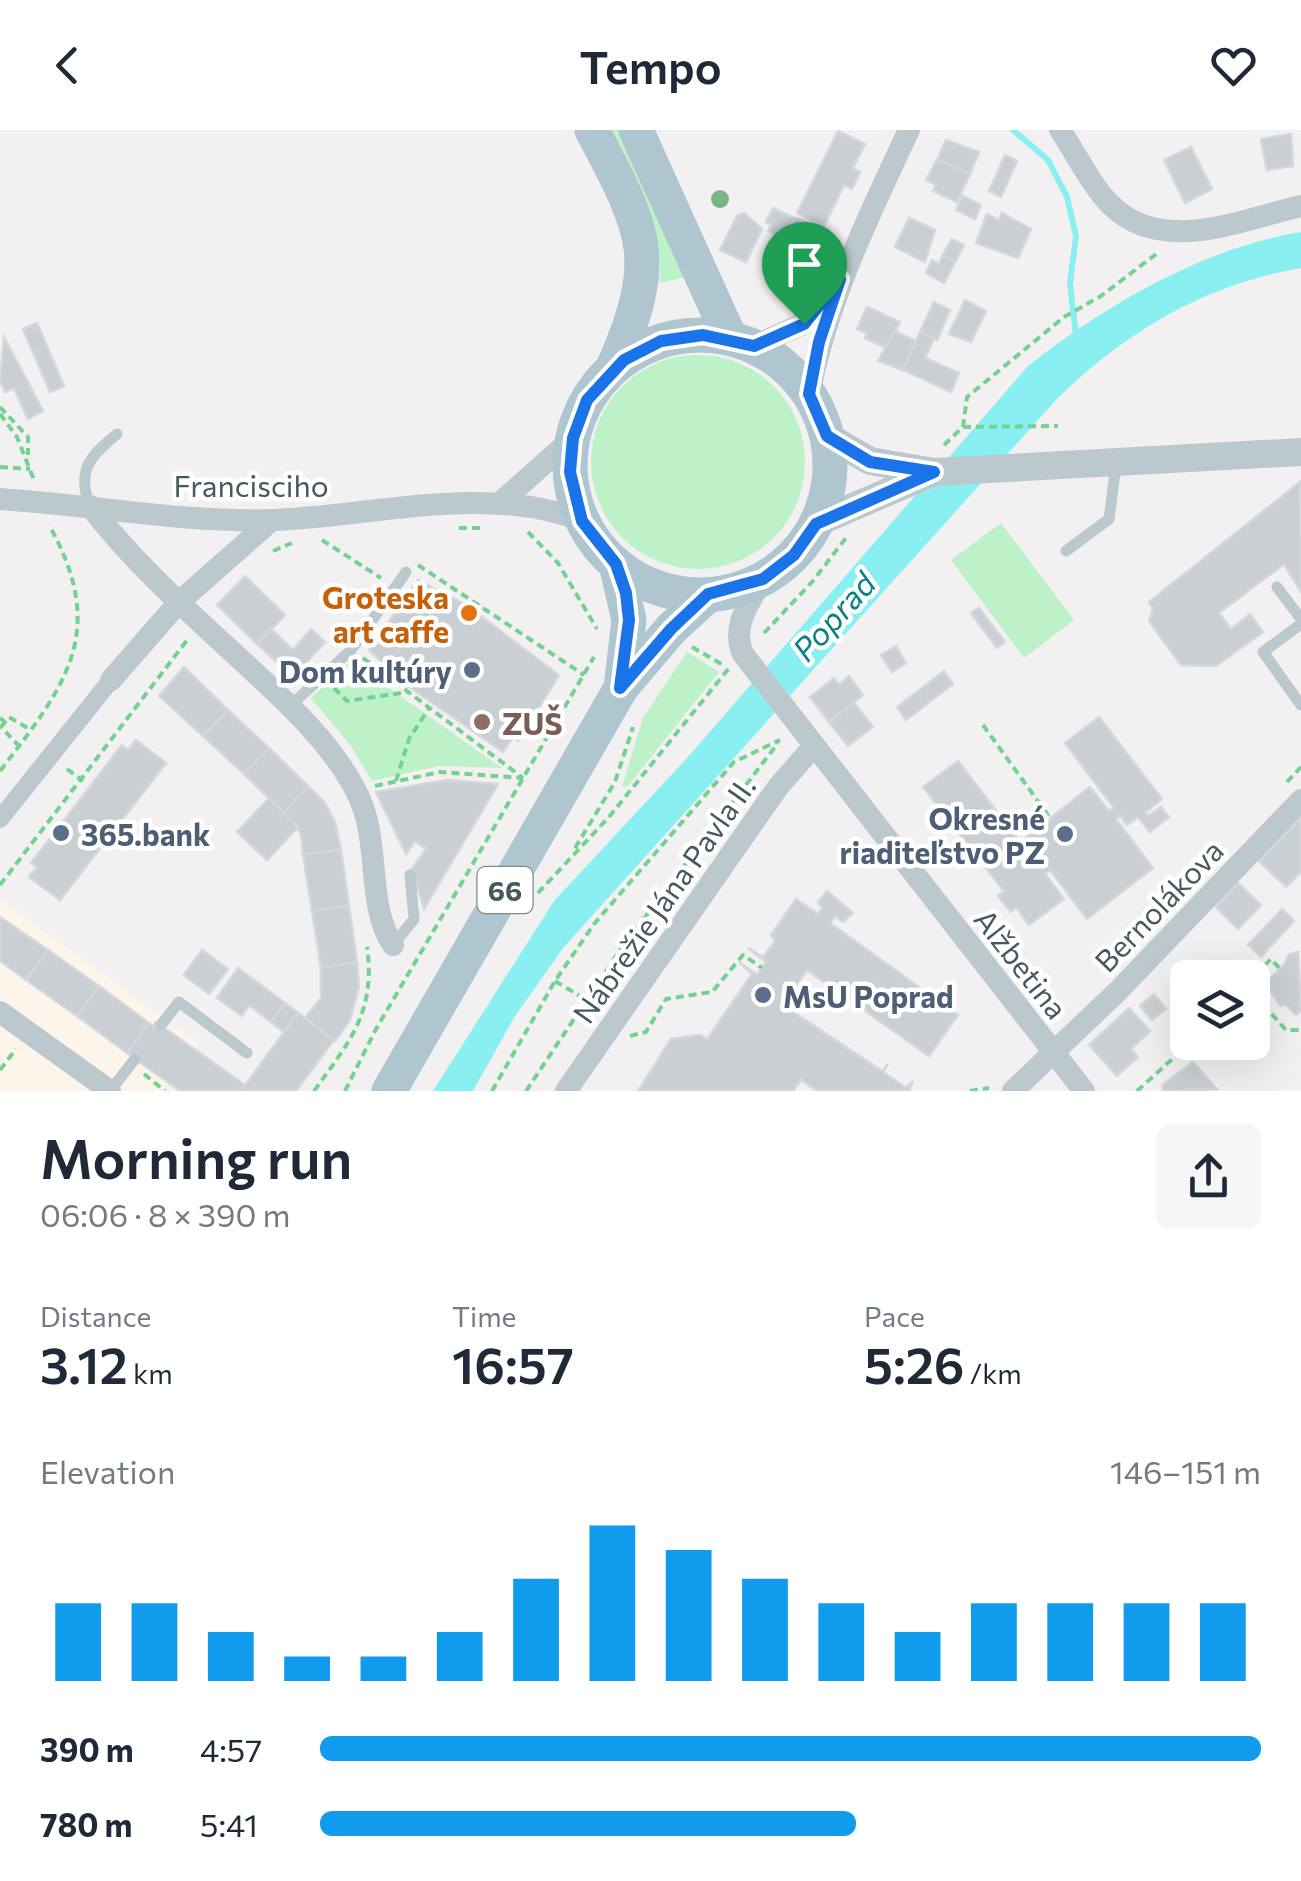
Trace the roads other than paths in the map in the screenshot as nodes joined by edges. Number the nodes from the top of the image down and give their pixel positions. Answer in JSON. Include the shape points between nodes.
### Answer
{"nodes":[{"id":1,"x":592,"y":130,"type":"edge"},
{"id":2,"x":636,"y":130,"type":"edge"},
{"id":3,"x":1060,"y":130,"type":"edge"},
{"id":4,"x":903,"y":132,"type":"edge"},
{"id":5,"x":1301,"y":206,"type":"edge"},
{"id":6,"x":840,"y":279,"type":"junction"},
{"id":7,"x":742,"y":342,"type":"junction"},
{"id":8,"x":613,"y":369,"type":"junction"},
{"id":9,"x":809,"y":394,"type":"junction"},
{"id":10,"x":117,"y":434,"type":"dead end"},
{"id":11,"x":827,"y":436,"type":"junction"},
{"id":12,"x":573,"y":438,"type":"junction"},
{"id":13,"x":1301,"y":452,"type":"edge"},
{"id":14,"x":1117,"y":461,"type":"junction"},
{"id":15,"x":934,"y":472,"type":"junction"},
{"id":16,"x":0,"y":499,"type":"edge"},
{"id":17,"x":502,"y":501,"type":"junction"},
{"id":18,"x":90,"y":506,"type":"junction"},
{"id":19,"x":272,"y":520,"type":"junction"},
{"id":20,"x":582,"y":521,"type":"junction"},
{"id":21,"x":833,"y":528,"type":"junction"},
{"id":22,"x":1066,"y":551,"type":"dead end"},
{"id":23,"x":616,"y":564,"type":"junction"},
{"id":24,"x":406,"y":572,"type":"road end"},
{"id":25,"x":763,"y":579,"type":"junction"},
{"id":26,"x":1277,"y":587,"type":"dead end"},
{"id":27,"x":708,"y":594,"type":"junction"},
{"id":28,"x":180,"y":602,"type":"junction"},
{"id":29,"x":1301,"y":622,"type":"edge"},
{"id":30,"x":111,"y":680,"type":"joint"},
{"id":31,"x":628,"y":704,"type":"junction"},
{"id":32,"x":290,"y":706,"type":"junction"},
{"id":33,"x":1301,"y":706,"type":"edge"},
{"id":34,"x":814,"y":746,"type":"junction"},
{"id":35,"x":1301,"y":800,"type":"edge"},
{"id":36,"x":0,"y":818,"type":"edge"},
{"id":37,"x":410,"y":875,"type":"dead end"},
{"id":38,"x":393,"y":945,"type":"joint"},
{"id":39,"x":0,"y":1012,"type":"edge"},
{"id":40,"x":161,"y":1025,"type":"dead end"},
{"id":41,"x":1052,"y":1051,"type":"junction"},
{"id":42,"x":247,"y":1053,"type":"dead end"},
{"id":43,"x":136,"y":1059,"type":"dead end"},
{"id":44,"x":110,"y":1091,"type":"edge"},
{"id":45,"x":389,"y":1091,"type":"edge"},
{"id":46,"x":566,"y":1091,"type":"edge"},
{"id":47,"x":1013,"y":1091,"type":"edge"},
{"id":48,"x":1084,"y":1091,"type":"edge"}],
"edges":[{"from":1,"to":8,"type":"main road","number":"66","via":[[643,248],[642,290]]},
{"from":2,"to":7,"type":"main road","number":"66"},
{"from":3,"to":5,"type":"street","via":[[1109,204],[1141,228],[1184,233]]},
{"from":4,"to":6,"type":"street"},
{"from":6,"to":7,"type":"street","via":[[804,324]]},
{"from":6,"to":9,"type":"street"},
{"from":7,"to":8,"type":"main road","number":"66","via":[[688,335],[661,341]]},
{"from":7,"to":9,"type":"main road","number":"66","via":[[775,358]]},
{"from":8,"to":12,"type":"main road","number":"66","via":[[587,400]]},
{"from":9,"to":11,"type":"main road","number":"66"},
{"from":10,"to":18,"type":"lane","via":[[88,457],[82,485]]},
{"from":11,"to":15,"type":"street","via":[[870,462]]},
{"from":11,"to":21,"type":"main road","number":"66"},
{"from":12,"to":17,"type":"street"},
{"from":12,"to":20,"type":"main road","number":"66","via":[[570,472]]},
{"from":13,"to":14,"type":"street"},
{"from":14,"to":15,"type":"street"},
{"from":14,"to":22,"type":"lane","via":[[1108,518]]},
{"from":15,"to":21,"type":"street"},
{"from":16,"to":18,"type":"street","name":"Francisciho"},
{"from":17,"to":19,"type":"street","name":"Francisciho"},
{"from":17,"to":20,"type":"street","name":"Francisciho"},
{"from":18,"to":19,"type":"street","name":"Francisciho"},
{"from":18,"to":28,"type":"street"},
{"from":19,"to":28,"type":"street"},
{"from":20,"to":23,"type":"main road","number":"66"},
{"from":21,"to":25,"type":"main road","number":"66"},
{"from":23,"to":27,"type":"main road","number":"66","via":[[657,588]]},
{"from":23,"to":31,"type":"main road","number":"66","via":[[629,620]]},
{"from":24,"to":32,"type":"lane","via":[[351,650]]},
{"from":25,"to":27,"type":"main road","number":"66"},
{"from":25,"to":34,"type":"street","name":"Alžbetina","via":[[742,615],[736,661]]},
{"from":26,"to":29,"type":"lane"},
{"from":27,"to":31,"type":"main road","number":"66","via":[[671,629]]},
{"from":28,"to":30,"type":"street"},
{"from":28,"to":32,"type":"street"},
{"from":29,"to":33,"type":"lane","via":[[1263,652]]},
{"from":30,"to":36,"type":"street"},
{"from":31,"to":45,"type":"main road","number":"66"},
{"from":32,"to":38,"type":"street","via":[[357,792],[374,842],[380,924]]},
{"from":34,"to":41,"type":"street","name":"Alžbetina"},
{"from":34,"to":46,"type":"street","name":"Nábrežie Jána Pavla II.","via":[[778,787],[617,1028]]},
{"from":35,"to":41,"type":"street","name":"Bernolákova"},
{"from":37,"to":38,"type":"lane","via":[[414,919]]},
{"from":39,"to":44,"type":"street"},
{"from":40,"to":42,"type":"lane","via":[[178,1002]]},
{"from":41,"to":47,"type":"street","name":"Bernolákova"},
{"from":41,"to":48,"type":"street","name":"Alžbetina"},
{"from":43,"to":44,"type":"lane"}]}
